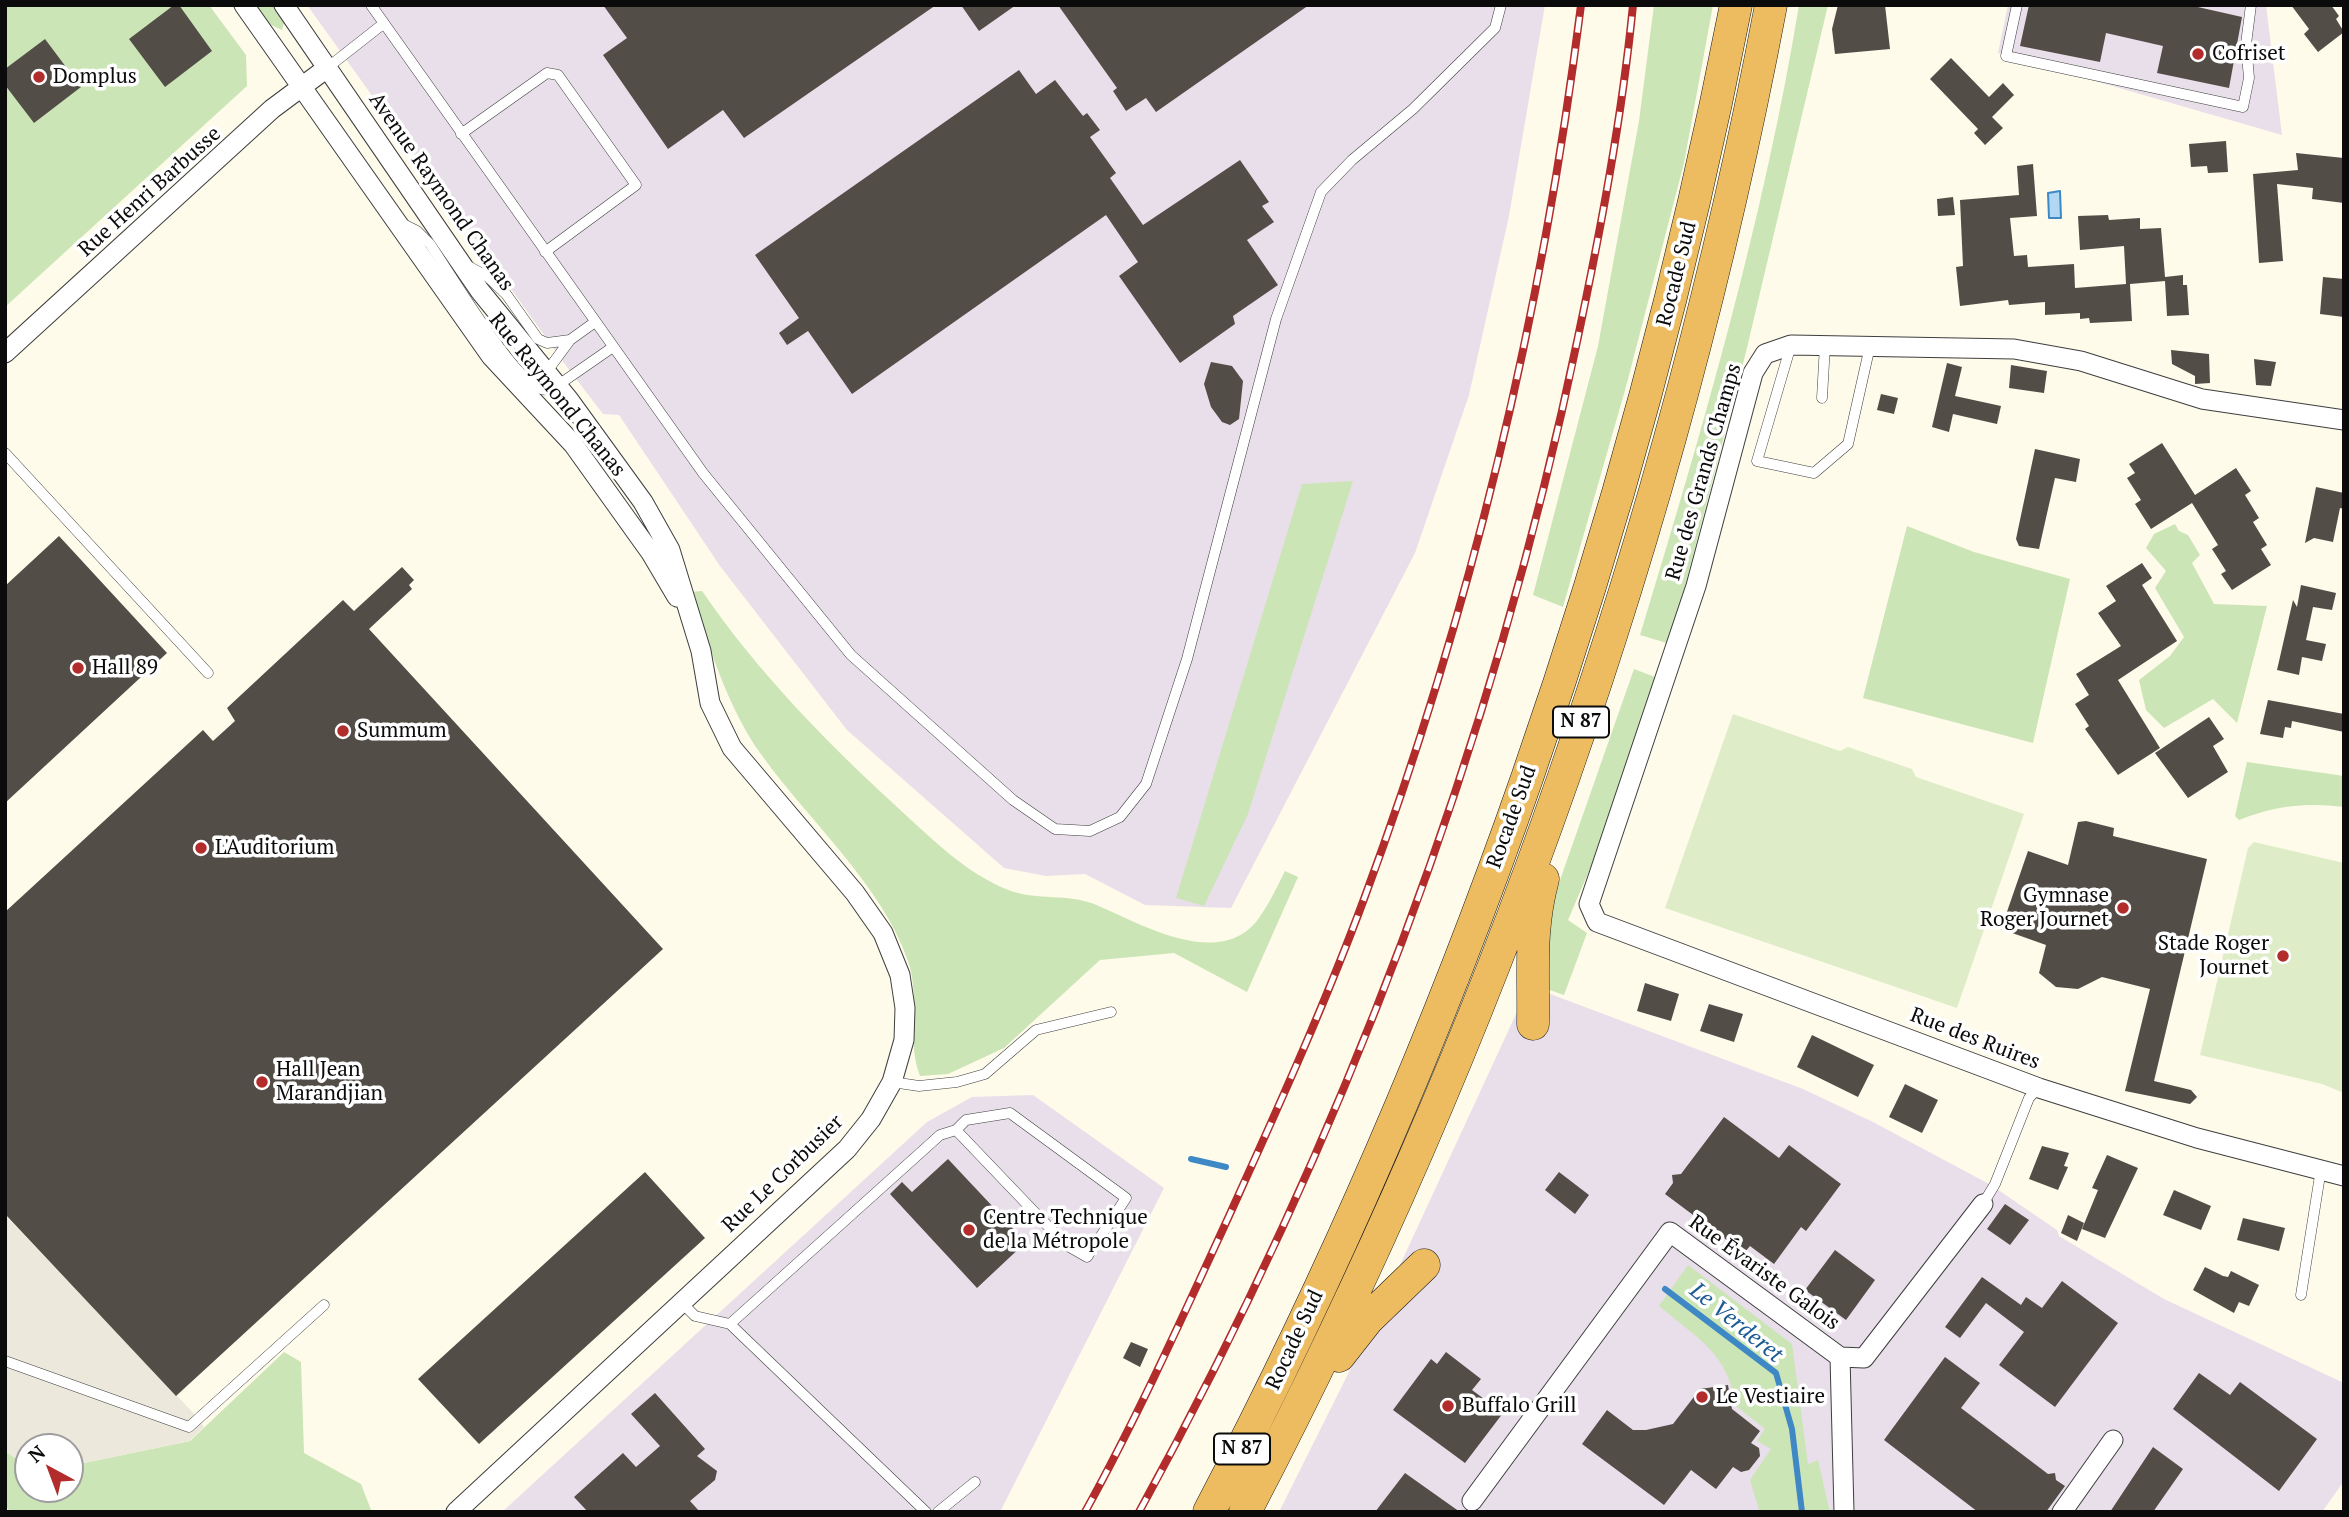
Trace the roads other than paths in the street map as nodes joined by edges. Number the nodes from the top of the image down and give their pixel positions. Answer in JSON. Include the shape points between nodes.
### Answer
{"nodes":[{"id":1,"x":244,"y":5,"type":"edge"},
{"id":2,"x":284,"y":5,"type":"edge"},
{"id":3,"x":370,"y":5,"type":"edge"},
{"id":4,"x":1501,"y":5,"type":"edge"},
{"id":5,"x":1730,"y":5,"type":"edge"},
{"id":6,"x":1736,"y":5,"type":"edge"},
{"id":7,"x":1771,"y":5,"type":"edge"},
{"id":8,"x":2017,"y":5,"type":"edge"},
{"id":9,"x":2252,"y":5,"type":"edge"},
{"id":10,"x":383,"y":24,"type":"junction"},
{"id":11,"x":327,"y":68,"type":"junction"},
{"id":12,"x":302,"y":86,"type":"junction"},
{"id":13,"x":1719,"y":91,"type":"junction"},
{"id":14,"x":461,"y":134,"type":"junction"},
{"id":15,"x":398,"y":222,"type":"junction"},
{"id":16,"x":545,"y":252,"type":"junction"},
{"id":17,"x":457,"y":257,"type":"junction"},
{"id":18,"x":595,"y":322,"type":"junction"},
{"id":19,"x":570,"y":340,"type":"junction"},
{"id":20,"x":1825,"y":344,"type":"junction"},
{"id":21,"x":1791,"y":345,"type":"junction"},
{"id":22,"x":1870,"y":346,"type":"junction"},
{"id":23,"x":613,"y":347,"type":"junction"},
{"id":24,"x":5,"y":353,"type":"edge"},
{"id":25,"x":518,"y":355,"type":"junction"},
{"id":26,"x":553,"y":387,"type":"junction"},
{"id":27,"x":1822,"y":398,"type":"dead end"},
{"id":28,"x":540,"y":410,"type":"junction"},
{"id":29,"x":2344,"y":420,"type":"edge"},
{"id":30,"x":5,"y":453,"type":"edge"},
{"id":31,"x":1619,"y":608,"type":"junction"},
{"id":32,"x":688,"y":614,"type":"junction"},
{"id":33,"x":208,"y":673,"type":"dead end"},
{"id":34,"x":1597,"y":922,"type":"joint"},
{"id":35,"x":1111,"y":1012,"type":"dead end"},
{"id":36,"x":1533,"y":1024,"type":"dead end"},
{"id":37,"x":892,"y":1082,"type":"junction"},
{"id":38,"x":2039,"y":1088,"type":"junction"},
{"id":39,"x":956,"y":1130,"type":"junction"},
{"id":40,"x":2321,"y":1170,"type":"junction"},
{"id":41,"x":2344,"y":1176,"type":"edge"},
{"id":42,"x":1983,"y":1204,"type":"joint"},
{"id":43,"x":1423,"y":1265,"type":"dead end"},
{"id":44,"x":2301,"y":1295,"type":"dead end"},
{"id":45,"x":680,"y":1301,"type":"junction"},
{"id":46,"x":324,"y":1306,"type":"dead end"},
{"id":47,"x":730,"y":1324,"type":"junction"},
{"id":48,"x":1840,"y":1357,"type":"junction"},
{"id":49,"x":5,"y":1361,"type":"edge"},
{"id":50,"x":1273,"y":1386,"type":"junction"},
{"id":51,"x":1300,"y":1408,"type":"junction"},
{"id":52,"x":2113,"y":1440,"type":"dead end"},
{"id":53,"x":975,"y":1482,"type":"dead end"},
{"id":54,"x":1472,"y":1501,"type":"dead end"},
{"id":55,"x":456,"y":1512,"type":"edge"},
{"id":56,"x":926,"y":1512,"type":"edge"},
{"id":57,"x":938,"y":1512,"type":"edge"},
{"id":58,"x":1196,"y":1512,"type":"edge"},
{"id":59,"x":1209,"y":1512,"type":"edge"},
{"id":60,"x":1245,"y":1512,"type":"edge"},
{"id":61,"x":1844,"y":1512,"type":"edge"},
{"id":62,"x":2062,"y":1512,"type":"edge"}],
"edges":[{"from":1,"to":12,"type":"street","name":"Rue Raymond Chanas"},
{"from":2,"to":11,"type":"street","name":"Avenue Raymond Chanas"},
{"from":3,"to":10,"type":"lane"},
{"from":4,"to":23,"type":"lane","via":[[1495,28],[1321,192],[1276,319],[1187,659],[1146,784],[1121,817],[1090,831],[1055,829],[1013,800],[851,655],[746,529]]},
{"from":5,"to":13,"type":"highway"},
{"from":6,"to":13,"type":"highway","name":"Rocade Sud","number":"N 87"},
{"from":7,"to":31,"type":"highway","name":"Rocade Sud","number":"N 87","via":[[1690,363]]},
{"from":8,"to":9,"type":"lane","via":[[2006,56],[2243,107]]},
{"from":10,"to":11,"type":"lane"},
{"from":10,"to":14,"type":"lane"},
{"from":11,"to":12,"type":"street","name":"Rue Henri Barbusse"},
{"from":11,"to":17,"type":"street","name":"Avenue Raymond Chanas"},
{"from":12,"to":15,"type":"street","name":"Rue Raymond Chanas"},
{"from":12,"to":24,"type":"street","name":"Rue Henri Barbusse"},
{"from":13,"to":50,"type":"highway","name":"Rocade Sud","number":"N 87","via":[[1634,441],[1556,695],[1473,922],[1392,1124]]},
{"from":14,"to":16,"type":"lane"},
{"from":14,"to":16,"type":"lane","via":[[547,73],[558,75],[573,96],[636,185]]},
{"from":15,"to":25,"type":"lane","via":[[430,244]]},
{"from":15,"to":28,"type":"street","name":"Rue Raymond Chanas","via":[[491,356]]},
{"from":16,"to":18,"type":"lane"},
{"from":17,"to":19,"type":"lane","via":[[506,294],[538,339],[547,343]]},
{"from":17,"to":25,"type":"street","name":"Avenue Raymond Chanas"},
{"from":18,"to":19,"type":"lane"},
{"from":18,"to":23,"type":"lane"},
{"from":19,"to":26,"type":"lane"},
{"from":20,"to":21,"type":"street","name":"Rue des Grands Champs"},
{"from":20,"to":22,"type":"street","name":"Rue des Grands Champs"},
{"from":20,"to":27,"type":"lane"},
{"from":21,"to":22,"type":"lane","via":[[1757,461],[1814,473],[1848,444]]},
{"from":21,"to":34,"type":"street","name":"Rue des Grands Champs","via":[[1765,354],[1753,373],[1692,599],[1588,904]]},
{"from":22,"to":29,"type":"street","name":"Rue des Grands Champs","via":[[2014,349],[2081,361],[2202,399]]},
{"from":23,"to":26,"type":"lane"},
{"from":25,"to":26,"type":"street","name":"Avenue Raymond Chanas"},
{"from":26,"to":28,"type":"lane"},
{"from":26,"to":32,"type":"street","name":"Rue Raymond Chanas","via":[[643,502],[670,550]]},
{"from":28,"to":32,"type":"street","name":"Rue Raymond Chanas","via":[[573,444]]},
{"from":30,"to":33,"type":"lane"},
{"from":31,"to":36,"type":"highway","number":"N 87","via":[[1533,921]]},
{"from":31,"to":51,"type":"highway","name":"Rocade Sud","number":"N 87","via":[[1532,862],[1455,1059]]},
{"from":32,"to":37,"type":"street","name":"Rue Le Corbusier","via":[[701,651],[710,703],[732,748],[855,892],[883,933],[900,975],[905,1008],[904,1040]]},
{"from":34,"to":38,"type":"street","name":"Rue des Ruires"},
{"from":35,"to":37,"type":"lane","via":[[1036,1030],[985,1074],[957,1083],[919,1086]]},
{"from":37,"to":45,"type":"street","name":"Rue Le Corbusier","via":[[847,1149]]},
{"from":38,"to":40,"type":"street","name":"Rue des Ruires","via":[[2197,1138]]},
{"from":38,"to":42,"type":"lane","via":[[2029,1098]]},
{"from":39,"to":39,"type":"lane","via":[[1066,1245],[1087,1257],[1126,1198],[1010,1113],[966,1120]]},
{"from":39,"to":47,"type":"lane","via":[[940,1135]]},
{"from":40,"to":41,"type":"street","name":"Rue des Ruires"},
{"from":40,"to":44,"type":"lane"},
{"from":42,"to":48,"type":"street","via":[[1864,1358]]},
{"from":43,"to":51,"type":"highway","via":[[1362,1326]]},
{"from":45,"to":47,"type":"lane","via":[[695,1316]]},
{"from":45,"to":55,"type":"street","name":"Rue Le Corbusier"},
{"from":46,"to":49,"type":"lane","via":[[189,1427]]},
{"from":47,"to":56,"type":"lane"},
{"from":48,"to":54,"type":"street","name":"Rue Évariste Galois","via":[[1670,1232]]},
{"from":48,"to":61,"type":"street","name":"Rue Évariste Galois"},
{"from":50,"to":58,"type":"highway"},
{"from":50,"to":59,"type":"highway","name":"Rocade Sud","number":"N 87"},
{"from":51,"to":60,"type":"highway","name":"Rocade Sud","number":"N 87"},
{"from":52,"to":62,"type":"street"},
{"from":53,"to":57,"type":"lane"}]}
